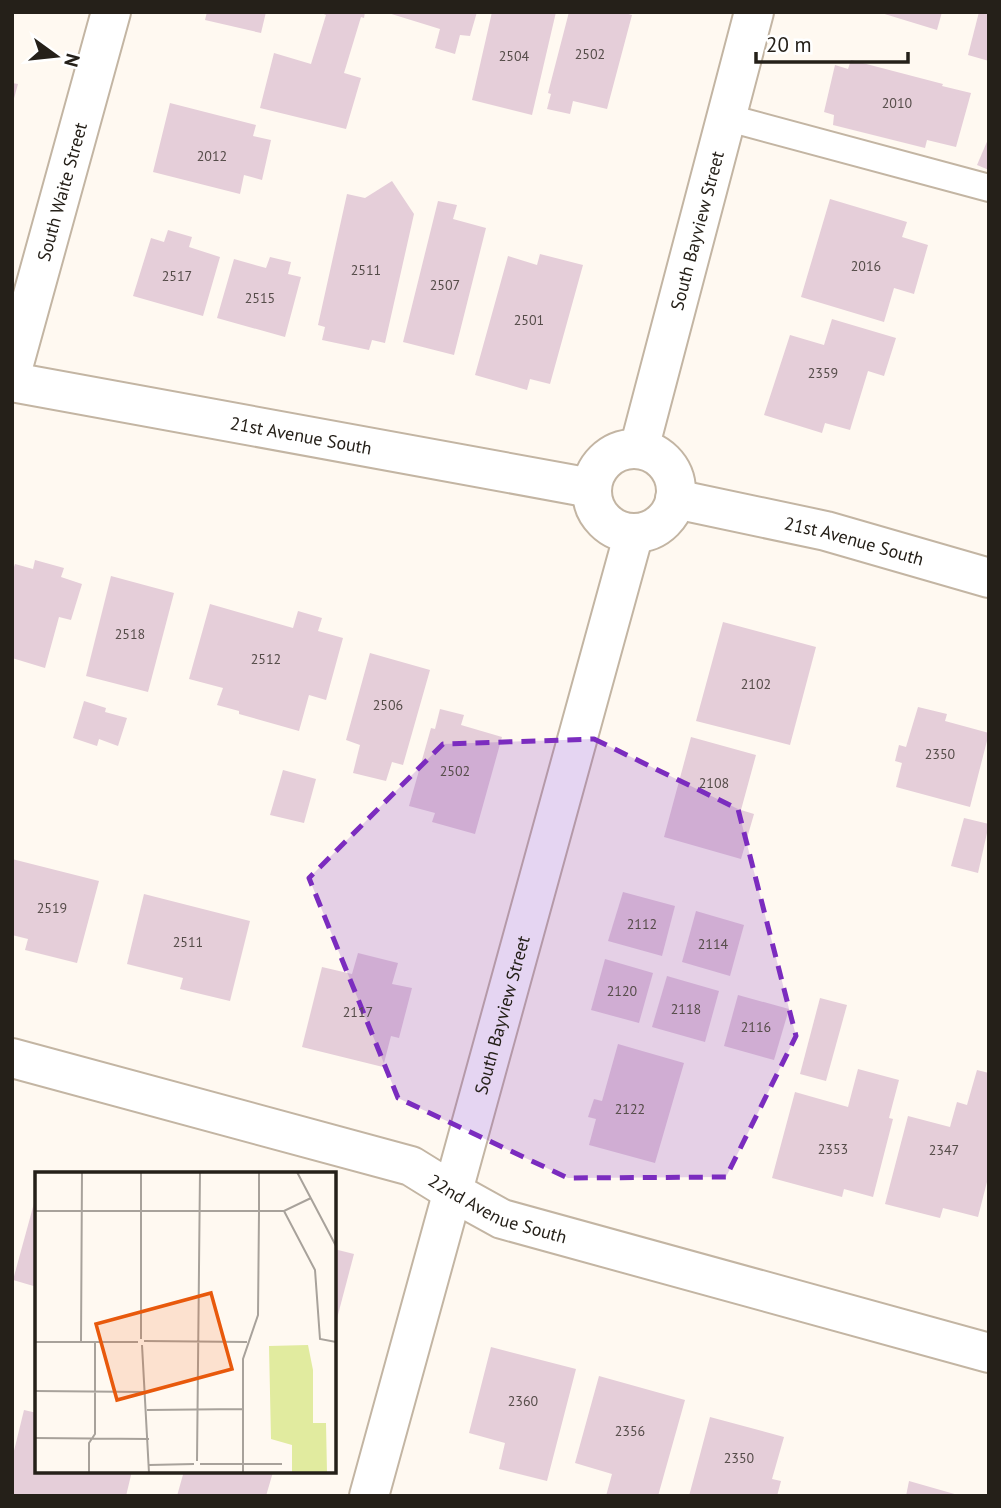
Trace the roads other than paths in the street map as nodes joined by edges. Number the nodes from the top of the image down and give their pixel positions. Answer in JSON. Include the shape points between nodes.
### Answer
{"nodes":[{"id":1,"x":111,"y":12,"type":"edge"},
{"id":2,"x":754,"y":12,"type":"edge"},
{"id":3,"x":725,"y":117,"type":"junction"},
{"id":4,"x":989,"y":188,"type":"edge"},
{"id":5,"x":12,"y":371,"type":"edge"},
{"id":6,"x":12,"y":382,"type":"edge"},
{"id":7,"x":639,"y":449,"type":"junction"},
{"id":8,"x":591,"y":488,"type":"junction"},
{"id":9,"x":675,"y":499,"type":"junction"},
{"id":10,"x":634,"y":533,"type":"junction"},
{"id":11,"x":989,"y":578,"type":"edge"},
{"id":12,"x":12,"y":1058,"type":"edge"},
{"id":13,"x":453,"y":1192,"type":"junction"},
{"id":14,"x":989,"y":1353,"type":"edge"},
{"id":15,"x":369,"y":1496,"type":"edge"}],
"edges":[{"from":1,"to":5,"type":"street","name":"South Waite Street"},
{"from":2,"to":3,"type":"street","name":"South Bayview Street"},
{"from":3,"to":4,"type":"lane"},
{"from":3,"to":7,"type":"street","name":"South Bayview Street"},
{"from":6,"to":8,"type":"street","name":"21st Avenue South"},
{"from":7,"to":8,"type":"street","via":[[612,454],[601,463]]},
{"from":7,"to":9,"type":"street","via":[[663,460],[671,471]]},
{"from":8,"to":10,"type":"street","via":[[598,514],[608,525]]},
{"from":9,"to":10,"type":"street","via":[[661,523]]},
{"from":9,"to":11,"type":"street","name":"21st Avenue South","via":[[826,531]]},
{"from":10,"to":13,"type":"street","name":"South Bayview Street"},
{"from":12,"to":13,"type":"street","name":"22nd Avenue South","via":[[411,1166]]},
{"from":13,"to":14,"type":"street","name":"22nd Avenue South","via":[[502,1219]]},
{"from":13,"to":15,"type":"street","name":"South Bayview Street"}]}
